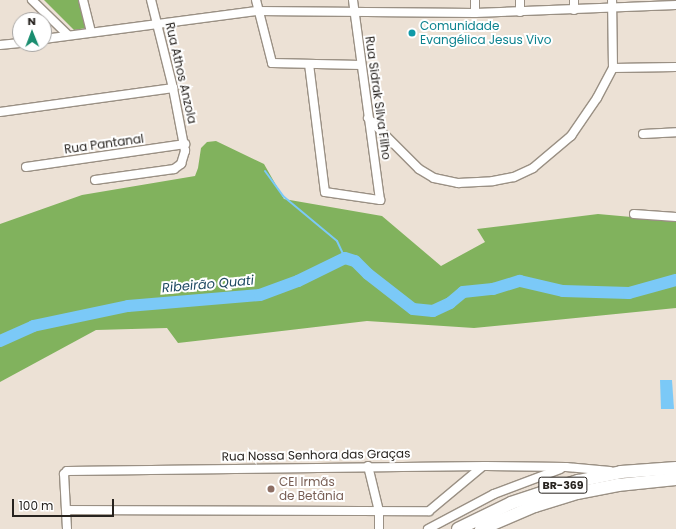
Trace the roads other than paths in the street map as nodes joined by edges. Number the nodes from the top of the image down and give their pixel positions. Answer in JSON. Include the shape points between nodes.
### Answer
{"nodes":[{"id":1,"x":32,"y":0,"type":"edge"},
{"id":2,"x":83,"y":0,"type":"edge"},
{"id":3,"x":151,"y":0,"type":"edge"},
{"id":4,"x":256,"y":0,"type":"edge"},
{"id":5,"x":353,"y":0,"type":"edge"},
{"id":6,"x":475,"y":0,"type":"edge"},
{"id":7,"x":520,"y":0,"type":"edge"},
{"id":8,"x":574,"y":0,"type":"edge"},
{"id":9,"x":612,"y":0,"type":"edge"},
{"id":10,"x":676,"y":5,"type":"edge"},
{"id":11,"x":612,"y":9,"type":"junction"},
{"id":12,"x":574,"y":10,"type":"junction"},
{"id":13,"x":258,"y":11,"type":"junction"},
{"id":14,"x":520,"y":12,"type":"junction"},
{"id":15,"x":355,"y":13,"type":"junction"},
{"id":16,"x":476,"y":13,"type":"junction"},
{"id":17,"x":157,"y":24,"type":"junction"},
{"id":18,"x":91,"y":32,"type":"junction"},
{"id":19,"x":68,"y":35,"type":"junction"},
{"id":20,"x":52,"y":38,"type":"edge"},
{"id":21,"x":12,"y":44,"type":"edge"},
{"id":22,"x":0,"y":46,"type":"edge"},
{"id":23,"x":309,"y":64,"type":"junction"},
{"id":24,"x":361,"y":65,"type":"junction"},
{"id":25,"x":676,"y":67,"type":"edge"},
{"id":26,"x":613,"y":68,"type":"junction"},
{"id":27,"x":173,"y":88,"type":"junction"},
{"id":28,"x":0,"y":112,"type":"edge"},
{"id":29,"x":368,"y":118,"type":"junction"},
{"id":30,"x":676,"y":132,"type":"edge"},
{"id":31,"x":643,"y":134,"type":"dead end"},
{"id":32,"x":185,"y":148,"type":"junction"},
{"id":33,"x":26,"y":167,"type":"dead end"},
{"id":34,"x":95,"y":180,"type":"dead end"},
{"id":35,"x":634,"y":214,"type":"dead end"},
{"id":36,"x":676,"y":216,"type":"edge"},
{"id":37,"x":368,"y":466,"type":"junction"},
{"id":38,"x":483,"y":466,"type":"junction"},
{"id":39,"x":566,"y":467,"type":"junction"},
{"id":40,"x":676,"y":468,"type":"edge"},
{"id":41,"x":621,"y":472,"type":"junction"},
{"id":42,"x":676,"y":479,"type":"edge"},
{"id":43,"x":67,"y":510,"type":"junction"},
{"id":44,"x":379,"y":511,"type":"junction"},
{"id":45,"x":67,"y":529,"type":"edge"},
{"id":46,"x":379,"y":529,"type":"edge"},
{"id":47,"x":428,"y":529,"type":"edge"},
{"id":48,"x":458,"y":529,"type":"edge"},
{"id":49,"x":481,"y":529,"type":"edge"}],
"edges":[{"from":1,"to":19,"type":"street"},
{"from":2,"to":18,"type":"street"},
{"from":3,"to":17,"type":"street","name":"Rua Athos Anzola"},
{"from":4,"to":13,"type":"street"},
{"from":5,"to":15,"type":"street","name":"Rua Sidrak Silva Filho"},
{"from":6,"to":16,"type":"street"},
{"from":7,"to":14,"type":"street"},
{"from":8,"to":12,"type":"street"},
{"from":9,"to":11,"type":"street"},
{"from":10,"to":11,"type":"street"},
{"from":11,"to":12,"type":"street"},
{"from":11,"to":26,"type":"street"},
{"from":12,"to":14,"type":"street"},
{"from":13,"to":15,"type":"street"},
{"from":13,"to":17,"type":"street"},
{"from":13,"to":23,"type":"street","via":[[272,63]]},
{"from":14,"to":16,"type":"street"},
{"from":15,"to":16,"type":"street"},
{"from":15,"to":24,"type":"street","name":"Rua Sidrak Silva Filho"},
{"from":17,"to":18,"type":"street"},
{"from":17,"to":27,"type":"street","name":"Rua Athos Anzola"},
{"from":18,"to":19,"type":"street"},
{"from":19,"to":20,"type":"street"},
{"from":21,"to":22,"type":"street"},
{"from":23,"to":24,"type":"street"},
{"from":23,"to":29,"type":"street","name":"Rua Sidrak Silva Filho","via":[[324,192],[380,200]]},
{"from":24,"to":29,"type":"street","name":"Rua Sidrak Silva Filho"},
{"from":25,"to":26,"type":"street"},
{"from":26,"to":29,"type":"street","via":[[597,98],[571,136],[533,168],[507,178],[472,183],[447,182],[434,178],[419,169]]},
{"from":27,"to":28,"type":"street"},
{"from":27,"to":32,"type":"street","name":"Rua Athos Anzola"},
{"from":30,"to":31,"type":"street"},
{"from":32,"to":33,"type":"street","name":"Rua Pantanal"},
{"from":32,"to":34,"type":"street","via":[[181,164],[174,169]]},
{"from":35,"to":36,"type":"street"},
{"from":37,"to":38,"type":"street","name":"Rua Nossa Senhora das Graças"},
{"from":37,"to":43,"type":"street","name":"Rua Nossa Senhora das Graças","via":[[67,470],[64,474]]},
{"from":37,"to":44,"type":"street"},
{"from":38,"to":39,"type":"street","name":"Rua Nossa Senhora das Graças"},
{"from":38,"to":44,"type":"street","via":[[430,511]]},
{"from":39,"to":41,"type":"street","name":"Rua Nossa Senhora das Graças"},
{"from":39,"to":47,"type":"street","via":[[494,494]]},
{"from":40,"to":41,"type":"highway","number":"BR-369"},
{"from":41,"to":48,"type":"highway","number":"BR-369","via":[[578,481],[530,496]]},
{"from":42,"to":49,"type":"highway","number":"BR-369","via":[[618,485],[577,493],[528,509]]},
{"from":43,"to":44,"type":"street"},
{"from":43,"to":45,"type":"street"},
{"from":44,"to":46,"type":"street"}]}
